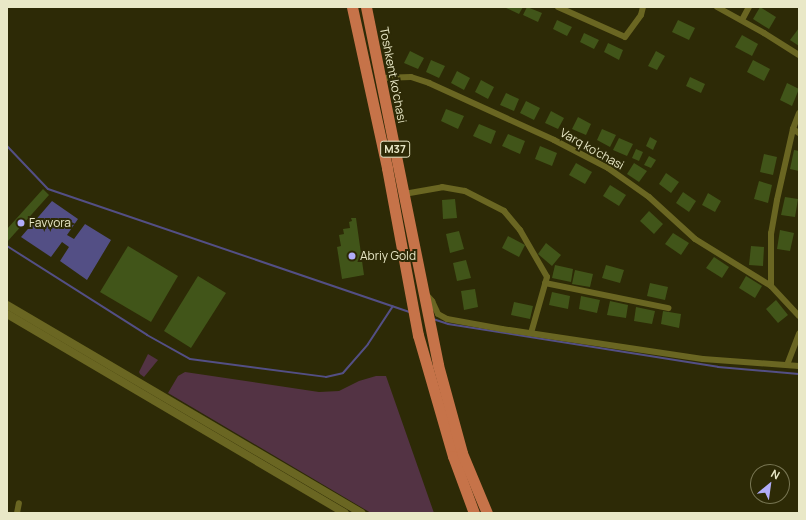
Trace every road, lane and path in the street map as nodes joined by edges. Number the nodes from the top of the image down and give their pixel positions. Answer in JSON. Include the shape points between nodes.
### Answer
{"nodes":[{"id":1,"x":352,"y":7,"type":"edge"},
{"id":2,"x":366,"y":7,"type":"edge"},
{"id":3,"x":558,"y":7,"type":"edge"},
{"id":4,"x":643,"y":7,"type":"edge"},
{"id":5,"x":716,"y":7,"type":"edge"},
{"id":6,"x":749,"y":7,"type":"edge"},
{"id":7,"x":742,"y":20,"type":"junction"},
{"id":8,"x":799,"y":55,"type":"edge"},
{"id":9,"x":381,"y":78,"type":"junction"},
{"id":10,"x":799,"y":113,"type":"edge"},
{"id":11,"x":793,"y":129,"type":"junction"},
{"id":12,"x":799,"y":133,"type":"edge"},
{"id":13,"x":404,"y":194,"type":"junction"},
{"id":14,"x":545,"y":283,"type":"junction"},
{"id":15,"x":771,"y":286,"type":"junction"},
{"id":16,"x":423,"y":290,"type":"junction"},
{"id":17,"x":7,"y":305,"type":"edge"},
{"id":18,"x":668,"y":308,"type":"dead end"},
{"id":19,"x":7,"y":314,"type":"edge"},
{"id":20,"x":799,"y":316,"type":"edge"},
{"id":21,"x":531,"y":333,"type":"junction"},
{"id":22,"x":799,"y":333,"type":"edge"},
{"id":23,"x":787,"y":366,"type":"junction"},
{"id":24,"x":799,"y":366,"type":"edge"},
{"id":25,"x":19,"y":503,"type":"dead end"},
{"id":26,"x":17,"y":513,"type":"edge"},
{"id":27,"x":345,"y":513,"type":"edge"},
{"id":28,"x":361,"y":513,"type":"edge"},
{"id":29,"x":474,"y":513,"type":"edge"},
{"id":30,"x":487,"y":513,"type":"edge"}],
"edges":[{"from":1,"to":29,"type":"highway","name":"Toshkent ko'chasi","number":"M37","via":[[387,168],[418,335],[453,456]]},
{"from":2,"to":9,"type":"highway","name":"Toshkent ko'chasi","number":"M37"},
{"from":3,"to":4,"type":"street","via":[[625,37],[641,15]]},
{"from":5,"to":7,"type":"street"},
{"from":6,"to":7,"type":"street"},
{"from":7,"to":8,"type":"street"},
{"from":9,"to":13,"type":"highway","name":"Toshkent ko'chasi","number":"M37"},
{"from":9,"to":15,"type":"street","name":"Varq ko'chasi","via":[[411,78],[429,83],[554,140],[608,168],[649,197],[695,238]]},
{"from":10,"to":11,"type":"street"},
{"from":11,"to":12,"type":"street"},
{"from":11,"to":15,"type":"street","via":[[776,200],[772,233]]},
{"from":13,"to":14,"type":"street","via":[[442,187],[465,191],[504,211],[520,230],[542,267],[547,277]]},
{"from":13,"to":16,"type":"highway","name":"Toshkent ko'chasi","number":"M37"},
{"from":14,"to":18,"type":"street"},
{"from":14,"to":21,"type":"street"},
{"from":15,"to":20,"type":"street","name":"Varq ko'chasi"},
{"from":16,"to":21,"type":"street","via":[[438,314],[447,319]]},
{"from":16,"to":30,"type":"highway","number":"M37","via":[[432,342],[462,453]]},
{"from":17,"to":28,"type":"main road"},
{"from":19,"to":27,"type":"main road"},
{"from":21,"to":23,"type":"street","via":[[703,359]]},
{"from":22,"to":23,"type":"street"},
{"from":23,"to":24,"type":"street"},
{"from":25,"to":26,"type":"street"}]}
